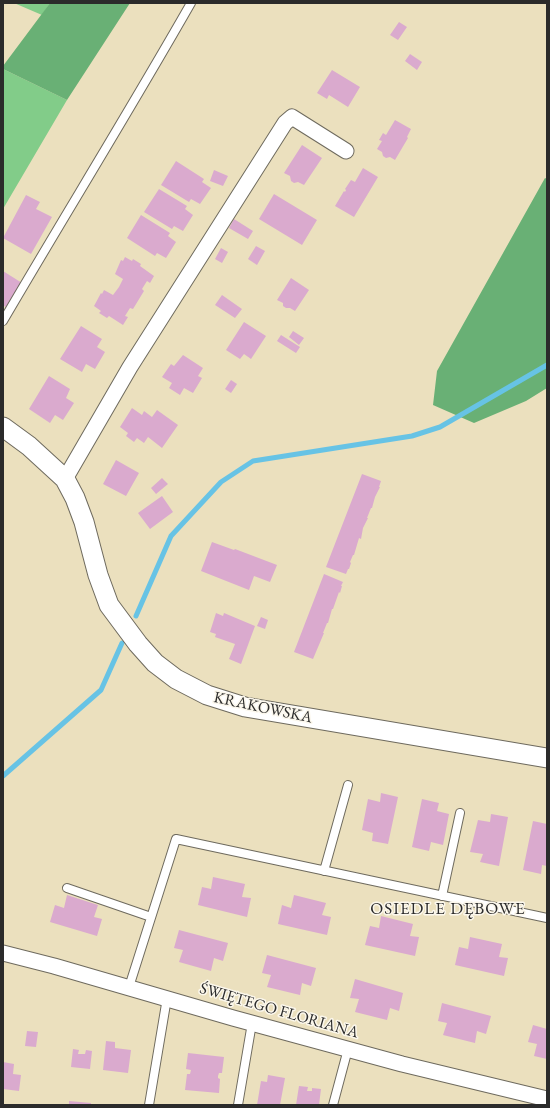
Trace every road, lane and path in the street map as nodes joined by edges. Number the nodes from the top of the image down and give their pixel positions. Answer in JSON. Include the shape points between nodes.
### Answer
{"nodes":[{"id":1,"x":191,"y":3,"type":"edge"},
{"id":2,"x":346,"y":151,"type":"dead end"},
{"id":3,"x":3,"y":322,"type":"edge"},
{"id":4,"x":3,"y":427,"type":"edge"},
{"id":5,"x":65,"y":479,"type":"junction"},
{"id":6,"x":547,"y":758,"type":"edge"},
{"id":7,"x":348,"y":785,"type":"dead end"},
{"id":8,"x":460,"y":813,"type":"dead end"},
{"id":9,"x":324,"y":871,"type":"junction"},
{"id":10,"x":67,"y":888,"type":"dead end"},
{"id":11,"x":442,"y":896,"type":"junction"},
{"id":12,"x":151,"y":917,"type":"junction"},
{"id":13,"x":547,"y":918,"type":"edge"},
{"id":14,"x":3,"y":953,"type":"edge"},
{"id":15,"x":129,"y":988,"type":"junction"},
{"id":16,"x":168,"y":998,"type":"junction"},
{"id":17,"x":252,"y":1023,"type":"junction"},
{"id":18,"x":348,"y":1049,"type":"junction"},
{"id":19,"x":547,"y":1099,"type":"edge"},
{"id":20,"x":149,"y":1105,"type":"edge"},
{"id":21,"x":238,"y":1105,"type":"edge"},
{"id":22,"x":333,"y":1105,"type":"edge"}],
"edges":[{"from":1,"to":3,"type":"lane"},
{"from":2,"to":5,"type":"street","via":[[292,117],[285,123],[130,367]]},
{"from":4,"to":5,"type":"street","name":"KRAKOWSKA","via":[[29,446]]},
{"from":5,"to":6,"type":"street","name":"KRAKOWSKA","via":[[75,498],[109,605],[155,663],[176,679],[207,695],[244,706]]},
{"from":7,"to":9,"type":"lane"},
{"from":8,"to":11,"type":"lane"},
{"from":9,"to":11,"type":"lane"},
{"from":9,"to":12,"type":"lane","via":[[176,839]]},
{"from":10,"to":12,"type":"lane"},
{"from":11,"to":13,"type":"lane"},
{"from":12,"to":15,"type":"lane"},
{"from":14,"to":15,"type":"street","name":"ŚWIĘTEGO FLORIANA"},
{"from":15,"to":16,"type":"street","name":"ŚWIĘTEGO FLORIANA"},
{"from":16,"to":17,"type":"street","name":"ŚWIĘTEGO FLORIANA"},
{"from":16,"to":20,"type":"lane"},
{"from":17,"to":18,"type":"street","name":"ŚWIĘTEGO FLORIANA"},
{"from":17,"to":21,"type":"lane"},
{"from":18,"to":19,"type":"street","name":"ŚWIĘTEGO FLORIANA"},
{"from":18,"to":22,"type":"lane"}]}
